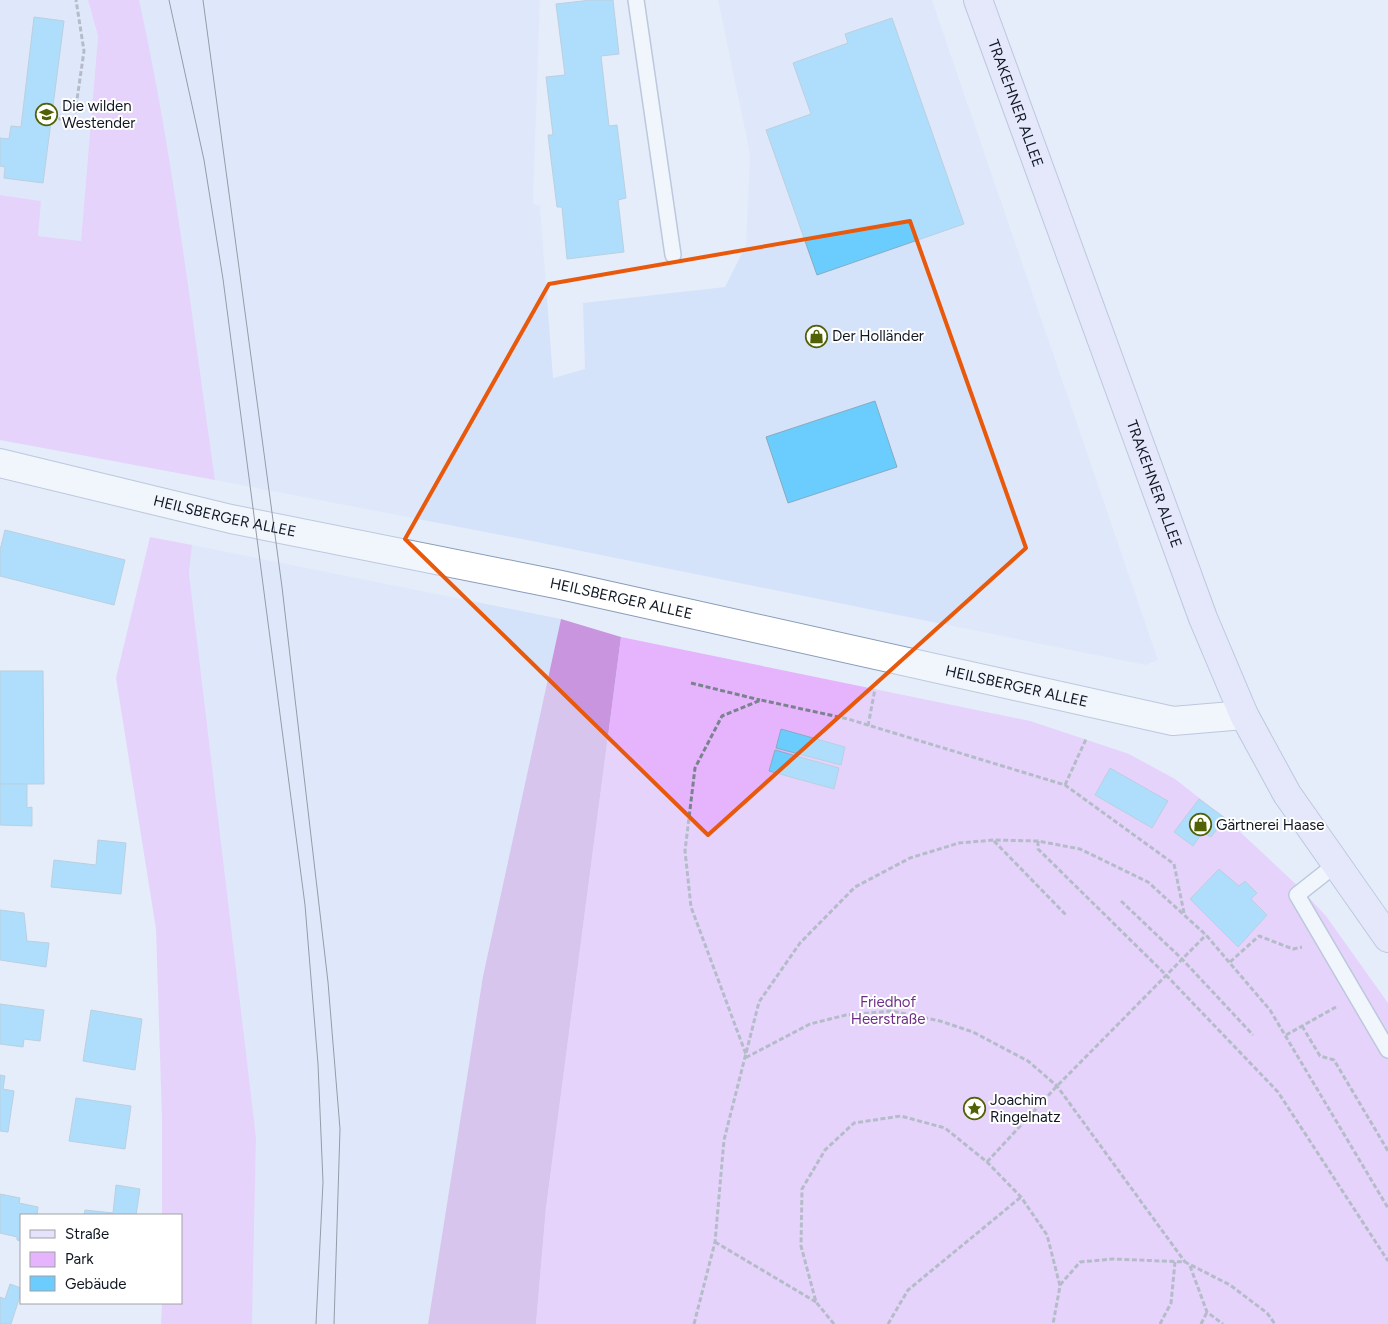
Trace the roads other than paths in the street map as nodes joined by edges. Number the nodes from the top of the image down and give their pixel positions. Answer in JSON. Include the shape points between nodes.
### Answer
{"nodes":[{"id":1,"x":636,"y":0,"type":"edge"},
{"id":2,"x":978,"y":0,"type":"edge"},
{"id":3,"x":673,"y":255,"type":"dead end"},
{"id":4,"x":0,"y":463,"type":"edge"},
{"id":5,"x":1244,"y":715,"type":"junction"},
{"id":6,"x":1335,"y":865,"type":"junction"},
{"id":7,"x":1388,"y":938,"type":"edge"},
{"id":8,"x":1388,"y":1050,"type":"edge"}],
"edges":[{"from":1,"to":3,"type":"lane"},
{"from":2,"to":5,"type":"main road","name":"TRAKEHNER ALLEE","via":[[1199,609]]},
{"from":4,"to":5,"type":"street","name":"HEILSBERGER ALLEE","via":[[231,519],[561,585],[1172,720]]},
{"from":5,"to":6,"type":"main road","name":"TRAKEHNER ALLEE","via":[[1287,794]]},
{"from":6,"to":7,"type":"main road","name":"TRAKEHNER ALLEE"},
{"from":6,"to":8,"type":"lane","via":[[1297,895]]}]}
